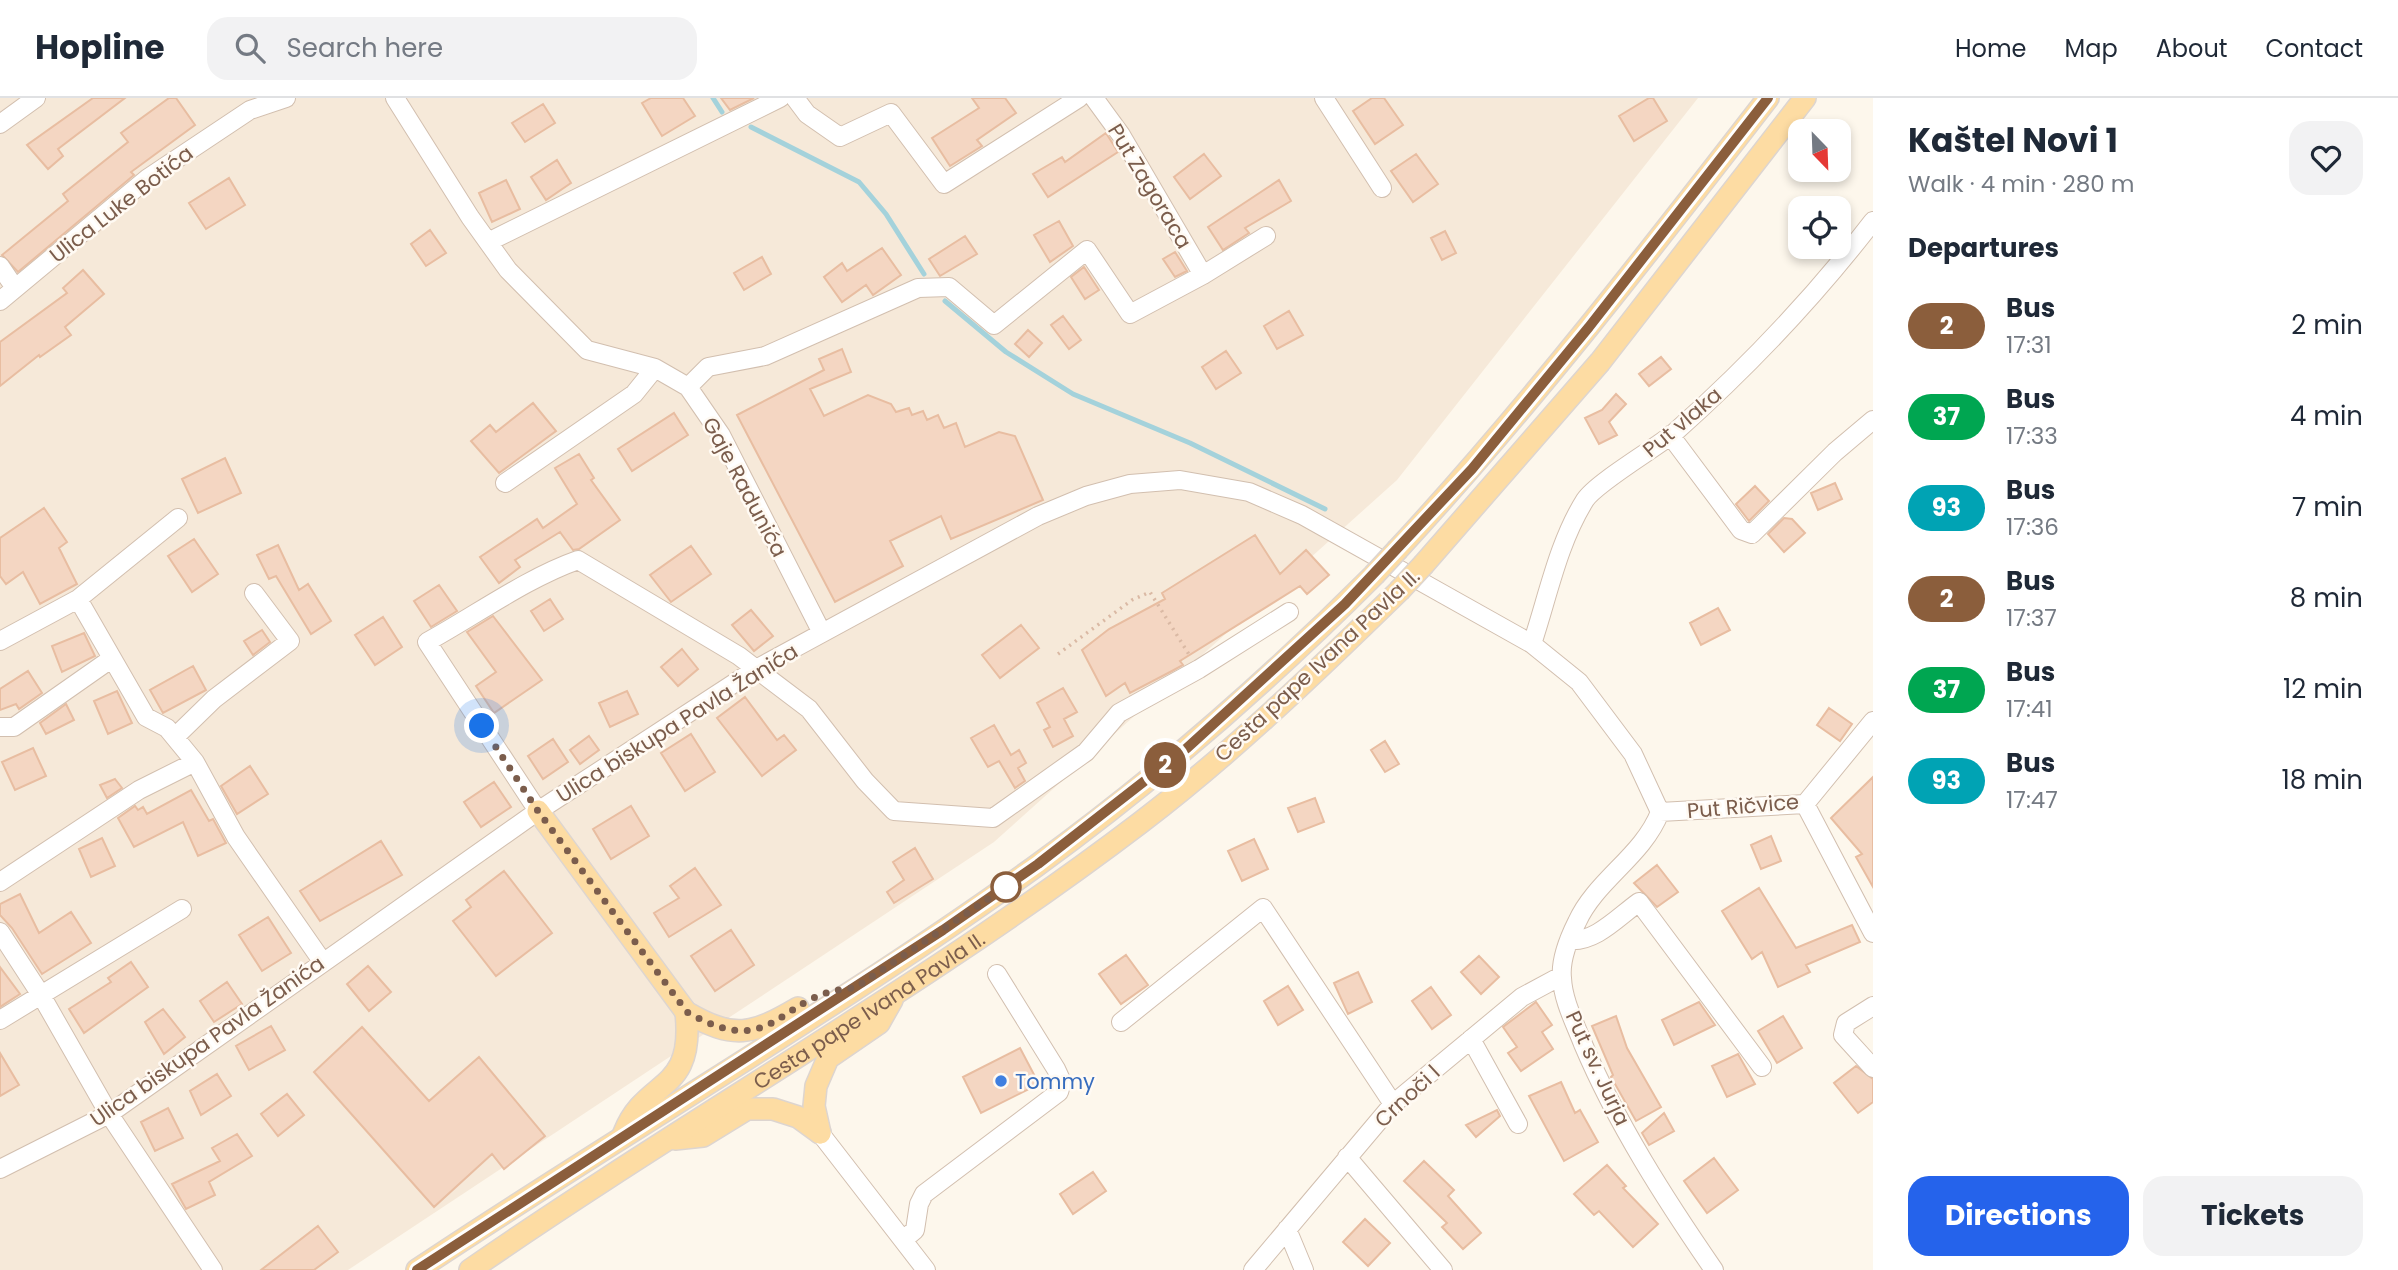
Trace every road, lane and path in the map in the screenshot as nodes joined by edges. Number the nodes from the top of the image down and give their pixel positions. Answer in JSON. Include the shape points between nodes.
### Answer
{"nodes":[{"id":1,"x":36,"y":98,"type":"edge"},
{"id":2,"x":286,"y":98,"type":"edge"},
{"id":3,"x":395,"y":98,"type":"edge"},
{"id":4,"x":780,"y":98,"type":"edge"},
{"id":5,"x":794,"y":98,"type":"edge"},
{"id":6,"x":1079,"y":98,"type":"edge"},
{"id":7,"x":1094,"y":98,"type":"edge"},
{"id":8,"x":1325,"y":98,"type":"edge"},
{"id":9,"x":1768,"y":98,"type":"edge"},
{"id":10,"x":1805,"y":98,"type":"edge"},
{"id":11,"x":1820,"y":98,"type":"edge"},
{"id":12,"x":248,"y":104,"type":"edge"},
{"id":13,"x":2,"y":118,"type":"edge"},
{"id":14,"x":1781,"y":130,"type":"junction"},
{"id":15,"x":1382,"y":188,"type":"dead end"},
{"id":16,"x":1873,"y":220,"type":"edge"},
{"id":17,"x":1266,"y":236,"type":"dead end"},
{"id":18,"x":488,"y":242,"type":"junction"},
{"id":19,"x":0,"y":266,"type":"edge"},
{"id":20,"x":1203,"y":275,"type":"junction"},
{"id":21,"x":15,"y":288,"type":"junction"},
{"id":22,"x":0,"y":301,"type":"edge"},
{"id":23,"x":655,"y":368,"type":"junction"},
{"id":24,"x":688,"y":387,"type":"junction"},
{"id":25,"x":1873,"y":420,"type":"edge"},
{"id":26,"x":1670,"y":435,"type":"junction"},
{"id":27,"x":505,"y":483,"type":"dead end"},
{"id":28,"x":178,"y":518,"type":"dead end"},
{"id":29,"x":254,"y":593,"type":"dead end"},
{"id":30,"x":78,"y":598,"type":"junction"},
{"id":31,"x":1289,"y":612,"type":"dead end"},
{"id":32,"x":822,"y":633,"type":"junction"},
{"id":33,"x":0,"y":641,"type":"edge"},
{"id":34,"x":1532,"y":644,"type":"junction"},
{"id":35,"x":1058,"y":654,"type":"dead end"},
{"id":36,"x":111,"y":659,"type":"junction"},
{"id":37,"x":756,"y":669,"type":"junction"},
{"id":38,"x":1199,"y":669,"type":"junction"},
{"id":39,"x":1873,"y":721,"type":"edge"},
{"id":40,"x":0,"y":727,"type":"edge"},
{"id":41,"x":174,"y":737,"type":"junction"},
{"id":42,"x":195,"y":762,"type":"junction"},
{"id":43,"x":1805,"y":804,"type":"junction"},
{"id":44,"x":538,"y":811,"type":"junction"},
{"id":45,"x":1660,"y":813,"type":"junction"},
{"id":46,"x":0,"y":882,"type":"edge"},
{"id":47,"x":181,"y":909,"type":"dead end"},
{"id":48,"x":1871,"y":926,"type":"edge"},
{"id":49,"x":0,"y":932,"type":"edge"},
{"id":50,"x":1569,"y":940,"type":"junction"},
{"id":51,"x":322,"y":961,"type":"junction"},
{"id":52,"x":997,"y":974,"type":"dead end"},
{"id":53,"x":1561,"y":976,"type":"junction"},
{"id":54,"x":855,"y":988,"type":"junction"},
{"id":55,"x":41,"y":995,"type":"junction"},
{"id":56,"x":894,"y":996,"type":"junction"},
{"id":57,"x":1873,"y":1006,"type":"edge"},
{"id":58,"x":687,"y":1012,"type":"junction"},
{"id":59,"x":0,"y":1020,"type":"edge"},
{"id":60,"x":1121,"y":1022,"type":"dead end"},
{"id":61,"x":1471,"y":1039,"type":"junction"},
{"id":62,"x":1762,"y":1067,"type":"dead end"},
{"id":63,"x":1873,"y":1068,"type":"edge"},
{"id":64,"x":1393,"y":1104,"type":"junction"},
{"id":65,"x":109,"y":1114,"type":"junction"},
{"id":66,"x":1518,"y":1124,"type":"dead end"},
{"id":67,"x":820,"y":1133,"type":"junction"},
{"id":68,"x":623,"y":1134,"type":"junction"},
{"id":69,"x":669,"y":1140,"type":"junction"},
{"id":70,"x":1347,"y":1157,"type":"junction"},
{"id":71,"x":0,"y":1169,"type":"edge"},
{"id":72,"x":1287,"y":1229,"type":"junction"},
{"id":73,"x":903,"y":1240,"type":"junction"},
{"id":74,"x":213,"y":1270,"type":"edge"},
{"id":75,"x":417,"y":1270,"type":"edge"},
{"id":76,"x":470,"y":1270,"type":"edge"},
{"id":77,"x":926,"y":1270,"type":"edge"},
{"id":78,"x":1253,"y":1270,"type":"edge"},
{"id":79,"x":1304,"y":1270,"type":"edge"},
{"id":80,"x":1443,"y":1270,"type":"edge"},
{"id":81,"x":1714,"y":1270,"type":"edge"}],
"edges":[{"from":1,"to":13,"type":"street"},
{"from":2,"to":12,"type":"street","name":"Ulica Luke Botića"},
{"from":3,"to":18,"type":"street","name":"Gaje Radunića"},
{"from":4,"to":18,"type":"street"},
{"from":5,"to":6,"type":"street","via":[[807,114],[840,137],[891,113],[944,184]]},
{"from":7,"to":20,"type":"street","name":"Put Zagoraca","via":[[1121,135]]},
{"from":8,"to":15,"type":"street"},
{"from":9,"to":54,"type":"main road","name":"Cesta pape Ivana Pavla II.","bridge":true,"via":[[1472,469],[1374,575],[1187,748],[1038,864]]},
{"from":10,"to":14,"type":"main road","name":"Cesta pape Ivana Pavla II."},
{"from":11,"to":14,"type":"main road"},
{"from":12,"to":21,"type":"street","name":"Ulica Luke Botića","via":[[148,178]]},
{"from":14,"to":56,"type":"main road","name":"Cesta pape Ivana Pavla II.","bridge":true,"via":[[1600,362],[1399,591],[1140,823]]},
{"from":16,"to":26,"type":"street","name":"Put vlaka","via":[[1837,268],[1755,359]]},
{"from":17,"to":20,"type":"street"},
{"from":18,"to":23,"type":"street","name":"Gaje Radunića","via":[[508,270],[587,350]]},
{"from":19,"to":21,"type":"street"},
{"from":20,"to":24,"type":"street","via":[[1130,314],[1087,250],[994,326],[949,287],[918,288],[765,356],[708,367]]},
{"from":21,"to":22,"type":"street","name":"Ulica Luke Botića"},
{"from":23,"to":24,"type":"street","name":"Gaje Radunića"},
{"from":23,"to":27,"type":"street","via":[[634,394]]},
{"from":24,"to":32,"type":"street","name":"Gaje Radunića","via":[[721,435]]},
{"from":25,"to":26,"type":"street","via":[[1752,534],[1741,530]]},
{"from":26,"to":34,"type":"street","name":"Put vlaka","via":[[1586,497],[1561,551]]},
{"from":28,"to":30,"type":"street"},
{"from":29,"to":41,"type":"street","via":[[290,641],[214,699]]},
{"from":30,"to":33,"type":"street"},
{"from":30,"to":36,"type":"street"},
{"from":31,"to":38,"type":"street"},
{"from":32,"to":34,"type":"street","name":"Ulica biskupa Pavla Žanića","via":[[1038,516],[1130,484],[1180,480],[1249,492],[1302,515]]},
{"from":32,"to":37,"type":"street","name":"Ulica biskupa Pavla Žanića"},
{"from":34,"to":45,"type":"street","via":[[1579,682],[1606,714],[1633,754]]},
{"from":35,"to":38,"type":"path","via":[[1150,592]]},
{"from":36,"to":40,"type":"street","via":[[14,727]]},
{"from":36,"to":41,"type":"street","via":[[146,717]]},
{"from":37,"to":38,"type":"street","via":[[808,709],[894,811],[993,818],[1086,752],[1119,713]]},
{"from":37,"to":44,"type":"street","name":"Ulica biskupa Pavla Žanića"},
{"from":37,"to":44,"type":"street","via":[[578,560],[544,572],[427,642]]},
{"from":39,"to":43,"type":"street","name":"Put Ričvice"},
{"from":41,"to":42,"type":"street"},
{"from":42,"to":46,"type":"street","via":[[139,790]]},
{"from":42,"to":51,"type":"street","via":[[236,837]]},
{"from":43,"to":45,"type":"street","name":"Put Ričvice"},
{"from":43,"to":48,"type":"street"},
{"from":44,"to":51,"type":"street","name":"Ulica biskupa Pavla Žanića"},
{"from":44,"to":58,"type":"main road"},
{"from":45,"to":50,"type":"street","name":"Put sv. Jurja","via":[[1653,831],[1578,918]]},
{"from":47,"to":55,"type":"street"},
{"from":49,"to":55,"type":"street"},
{"from":50,"to":53,"type":"street","name":"Put sv. Jurja"},
{"from":50,"to":62,"type":"street","via":[[1582,942],[1595,935],[1639,902]]},
{"from":51,"to":65,"type":"street","name":"Ulica biskupa Pavla Žanića"},
{"from":52,"to":73,"type":"street","via":[[1056,1069],[1062,1082],[1059,1092],[924,1194],[915,1230]]},
{"from":53,"to":61,"type":"street","name":"Crnoči l","via":[[1522,997]]},
{"from":53,"to":81,"type":"street","name":"Put sv. Jurja","via":[[1565,998],[1600,1083],[1674,1212]]},
{"from":54,"to":58,"type":"main road","via":[[830,989],[750,1032],[734,1033]]},
{"from":54,"to":68,"type":"main road","name":"Cesta pape Ivana Pavla II."},
{"from":55,"to":59,"type":"street"},
{"from":55,"to":65,"type":"street"},
{"from":56,"to":67,"type":"main road","via":[[879,1023],[828,1058],[816,1086],[814,1106]]},
{"from":56,"to":69,"type":"main road","name":"Cesta pape Ivana Pavla II."},
{"from":57,"to":63,"type":"street","via":[[1846,1023],[1843,1035]]},
{"from":58,"to":68,"type":"main road","via":[[689,1035],[683,1061],[664,1088],[638,1107]]},
{"from":60,"to":64,"type":"street","via":[[1263,908]]},
{"from":61,"to":64,"type":"street","name":"Crnoči l"},
{"from":61,"to":66,"type":"street"},
{"from":64,"to":70,"type":"street","name":"Crnoči l"},
{"from":65,"to":71,"type":"street","name":"Ulica biskupa Pavla Žanića"},
{"from":65,"to":74,"type":"street"},
{"from":67,"to":69,"type":"main road","via":[[798,1117],[773,1109],[747,1109],[703,1136]]},
{"from":67,"to":73,"type":"street"},
{"from":68,"to":75,"type":"main road","name":"Cesta pape Ivana Pavla II."},
{"from":69,"to":76,"type":"main road","name":"Cesta pape Ivana Pavla II."},
{"from":70,"to":72,"type":"street","name":"Crnoči l"},
{"from":70,"to":80,"type":"street"},
{"from":72,"to":78,"type":"street","name":"Crnoči l"},
{"from":72,"to":79,"type":"street"},
{"from":73,"to":77,"type":"street"}]}
